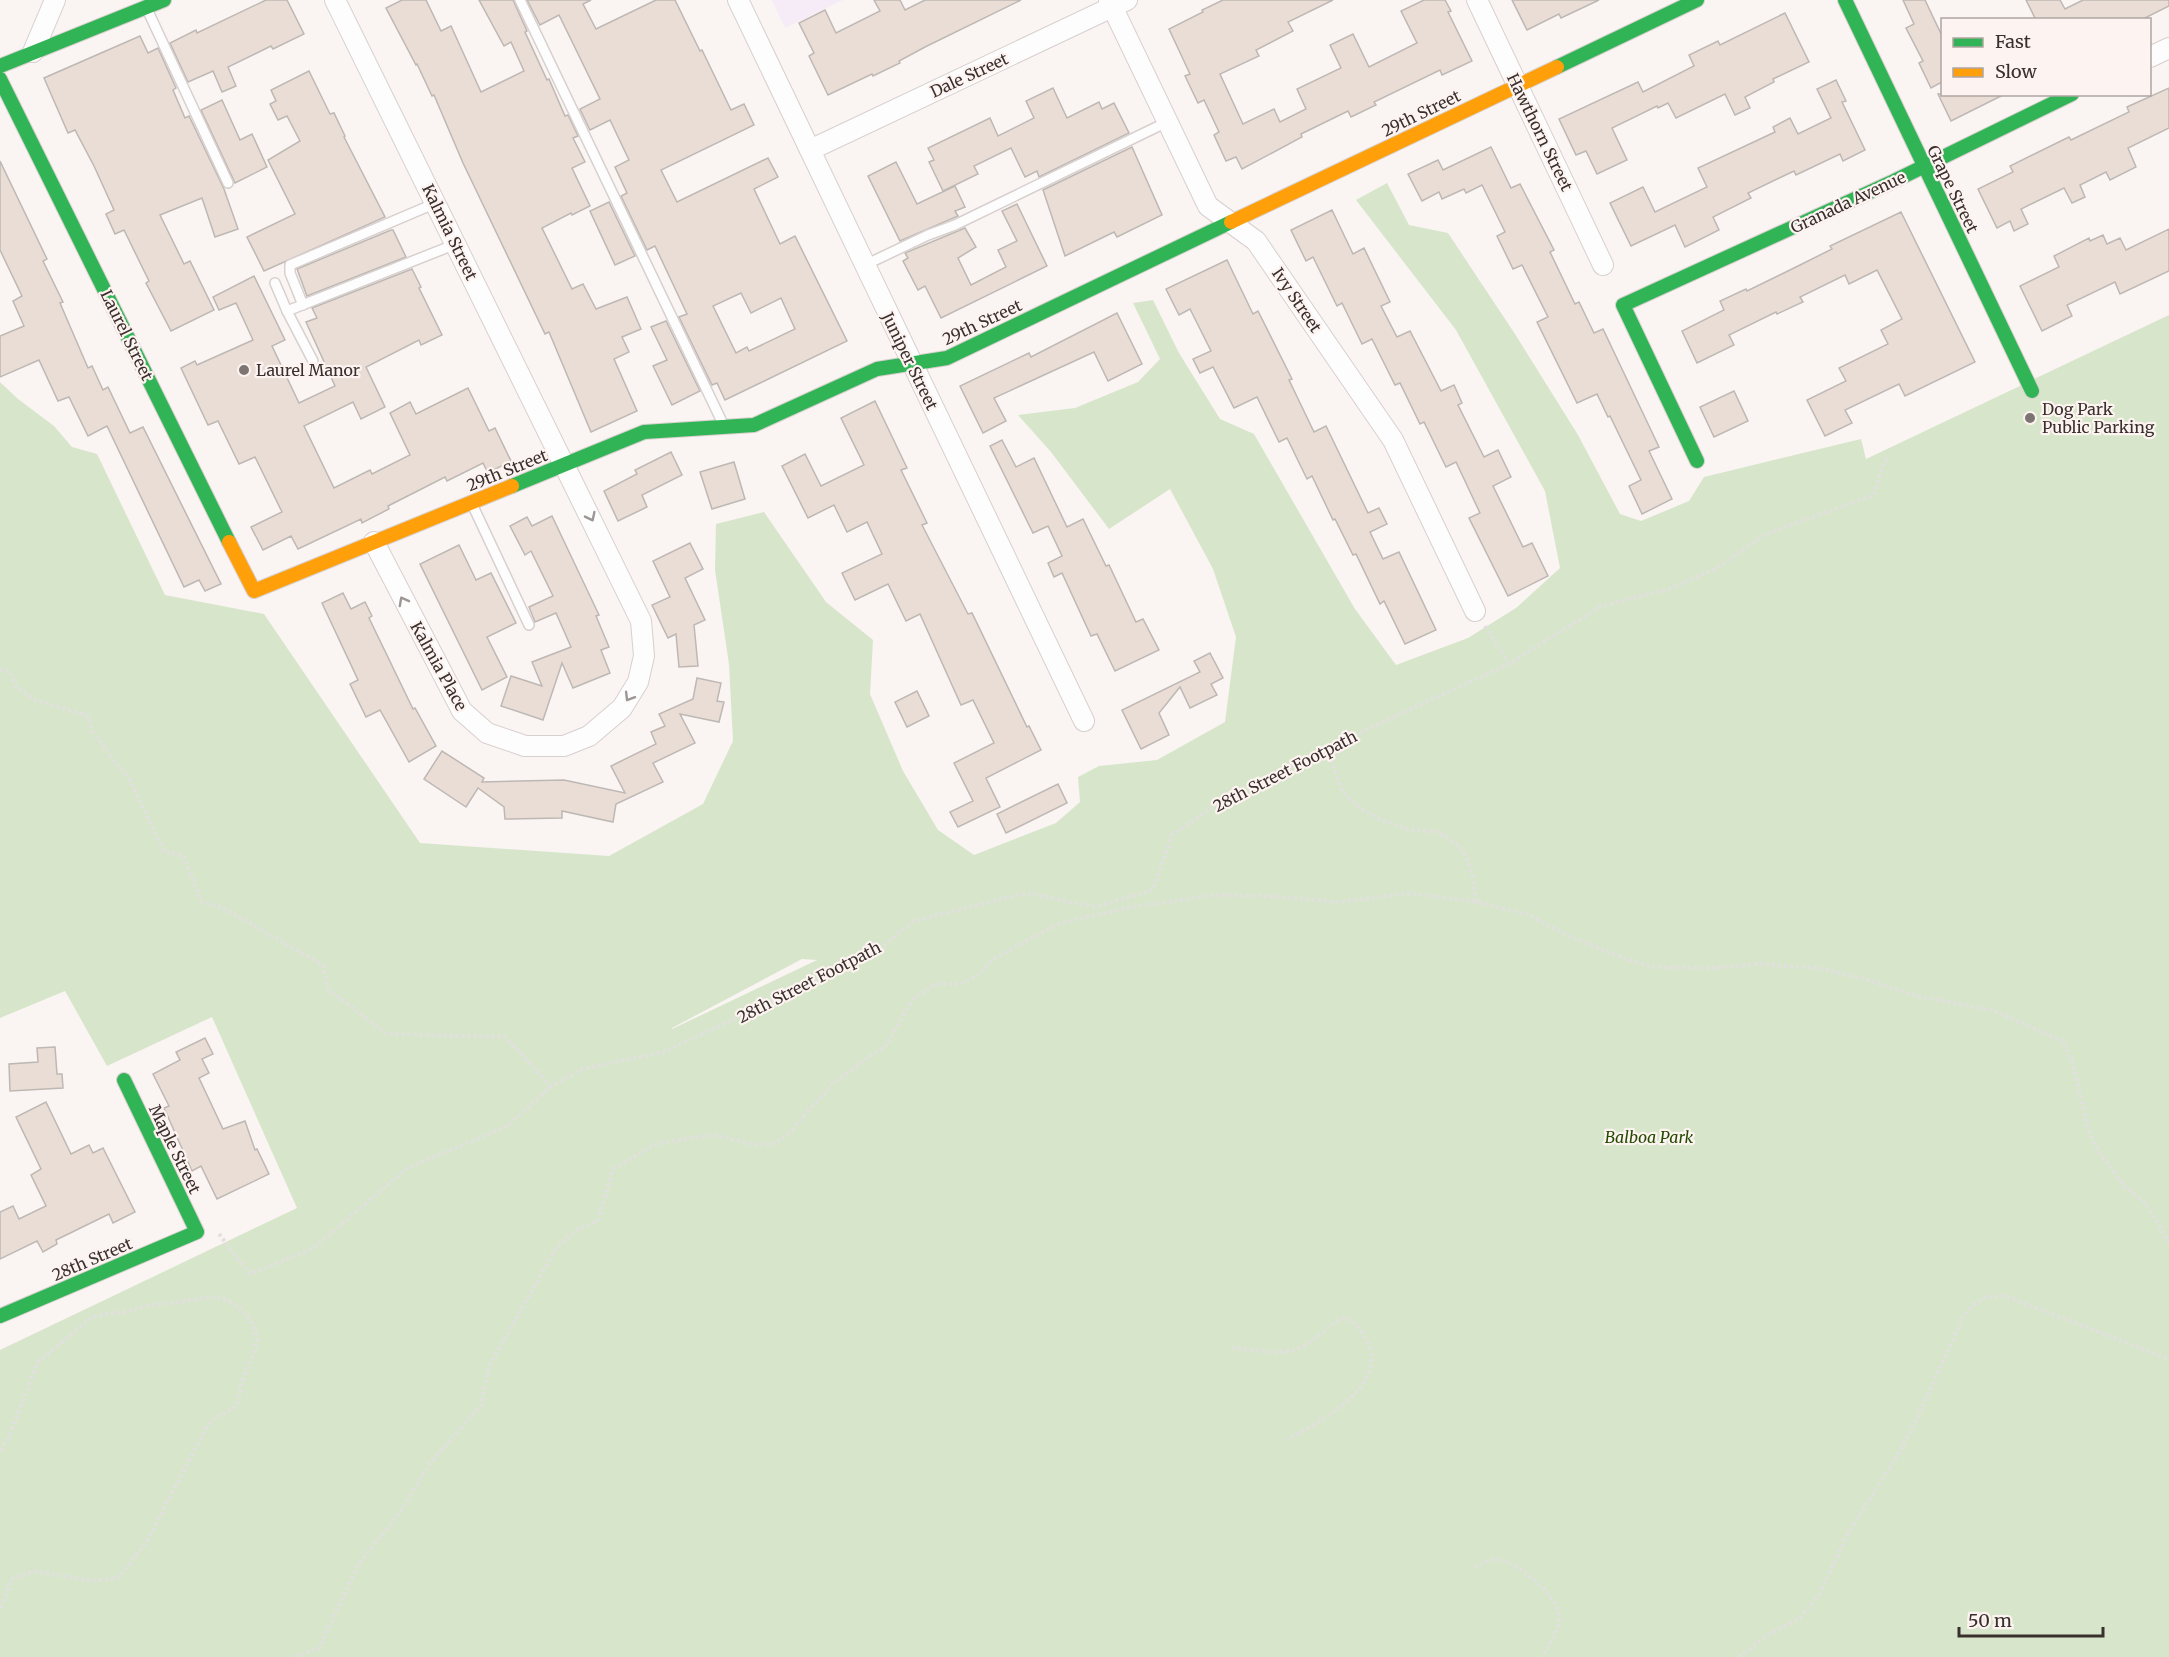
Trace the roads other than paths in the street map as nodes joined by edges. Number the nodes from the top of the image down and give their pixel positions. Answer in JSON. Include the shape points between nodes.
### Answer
{"nodes":[{"id":1,"x":55,"y":0,"type":"edge"},
{"id":2,"x":164,"y":0,"type":"edge"},
{"id":3,"x":335,"y":0,"type":"edge"},
{"id":4,"x":520,"y":0,"type":"edge"},
{"id":5,"x":738,"y":0,"type":"edge"},
{"id":6,"x":1477,"y":0,"type":"edge"},
{"id":7,"x":1697,"y":0,"type":"edge"},
{"id":8,"x":1845,"y":0,"type":"edge"},
{"id":9,"x":1116,"y":2,"type":"edge"},
{"id":10,"x":146,"y":7,"type":"junction"},
{"id":11,"x":2169,"y":48,"type":"edge"},
{"id":12,"x":33,"y":52,"type":"junction"},
{"id":13,"x":2151,"y":57,"type":"edge"},
{"id":14,"x":0,"y":66,"type":"edge"},
{"id":15,"x":0,"y":79,"type":"edge"},
{"id":16,"x":1518,"y":85,"type":"junction"},
{"id":17,"x":2068,"y":96,"type":"edge"},
{"id":18,"x":1167,"y":122,"type":"junction"},
{"id":19,"x":810,"y":150,"type":"junction"},
{"id":20,"x":1924,"y":166,"type":"junction"},
{"id":21,"x":228,"y":183,"type":"dead end"},
{"id":22,"x":435,"y":203,"type":"junction"},
{"id":23,"x":1230,"y":223,"type":"junction"},
{"id":24,"x":456,"y":244,"type":"junction"},
{"id":25,"x":865,"y":265,"type":"junction"},
{"id":26,"x":1603,"y":265,"type":"dead end"},
{"id":27,"x":275,"y":284,"type":"dead end"},
{"id":28,"x":303,"y":305,"type":"junction"},
{"id":29,"x":287,"y":311,"type":"junction"},
{"id":30,"x":313,"y":361,"type":"dead end"},
{"id":31,"x":912,"y":363,"type":"junction"},
{"id":32,"x":2032,"y":392,"type":"dead end"},
{"id":33,"x":725,"y":428,"type":"junction"},
{"id":34,"x":1697,"y":461,"type":"dead end"},
{"id":35,"x":565,"y":464,"type":"junction"},
{"id":36,"x":471,"y":502,"type":"junction"},
{"id":37,"x":374,"y":542,"type":"junction"},
{"id":38,"x":254,"y":591,"type":"joint"},
{"id":39,"x":1475,"y":612,"type":"road end"},
{"id":40,"x":529,"y":625,"type":"dead end"},
{"id":41,"x":1084,"y":721,"type":"dead end"},
{"id":42,"x":124,"y":1080,"type":"dead end"},
{"id":43,"x":196,"y":1232,"type":"joint"},
{"id":44,"x":0,"y":1316,"type":"edge"}],
"edges":[{"from":1,"to":12,"type":"street"},
{"from":2,"to":10,"type":"street"},
{"from":3,"to":22,"type":"street","name":"Kalmia Street"},
{"from":4,"to":33,"type":"lane"},
{"from":5,"to":19,"type":"street","name":"Juniper Street"},
{"from":6,"to":16,"type":"street","name":"Hawthorn Street"},
{"from":7,"to":16,"type":"street","name":"29th Street"},
{"from":8,"to":20,"type":"street","name":"Grape Street"},
{"from":9,"to":18,"type":"street","name":"Ivy Street"},
{"from":9,"to":19,"type":"street","name":"Dale Street"},
{"from":10,"to":12,"type":"street"},
{"from":10,"to":21,"type":"lane"},
{"from":11,"to":13,"type":"street"},
{"from":12,"to":14,"type":"street"},
{"from":15,"to":38,"type":"street","name":"Laurel Street"},
{"from":16,"to":23,"type":"street","name":"29th Street"},
{"from":16,"to":26,"type":"street","name":"Hawthorn Street"},
{"from":17,"to":20,"type":"street","name":"Granada Avenue"},
{"from":18,"to":23,"type":"street","name":"Ivy Street","via":[[1208,206]]},
{"from":18,"to":25,"type":"lane"},
{"from":19,"to":25,"type":"street","name":"Juniper Street"},
{"from":20,"to":32,"type":"street","name":"Grape Street"},
{"from":20,"to":34,"type":"street","name":"Granada Avenue","via":[[1623,305]]},
{"from":22,"to":24,"type":"street","name":"Kalmia Street"},
{"from":22,"to":28,"type":"lane","via":[[290,265]]},
{"from":23,"to":31,"type":"street","name":"29th Street","via":[[947,358]]},
{"from":23,"to":39,"type":"street","name":"Ivy Street","via":[[1256,241],[1393,440]]},
{"from":24,"to":28,"type":"lane"},
{"from":24,"to":35,"type":"street","name":"Kalmia Street"},
{"from":25,"to":31,"type":"street","name":"Juniper Street"},
{"from":27,"to":29,"type":"lane"},
{"from":28,"to":29,"type":"lane"},
{"from":29,"to":30,"type":"lane"},
{"from":31,"to":33,"type":"street","name":"29th Street","via":[[877,369],[754,425]]},
{"from":31,"to":41,"type":"street","name":"Juniper Street"},
{"from":33,"to":35,"type":"street","name":"29th Street","via":[[644,432]]},
{"from":35,"to":36,"type":"street","name":"29th Street"},
{"from":35,"to":37,"type":"street","name":"Kalmia Place","one_way":true,"via":[[642,621],[644,656],[638,682],[622,708],[589,736],[564,746],[525,746],[487,733],[462,711]]},
{"from":36,"to":37,"type":"street","name":"29th Street"},
{"from":36,"to":40,"type":"lane"},
{"from":37,"to":38,"type":"street","name":"29th Street"},
{"from":42,"to":43,"type":"street","name":"Maple Street"},
{"from":43,"to":44,"type":"street","name":"28th Street"}]}
